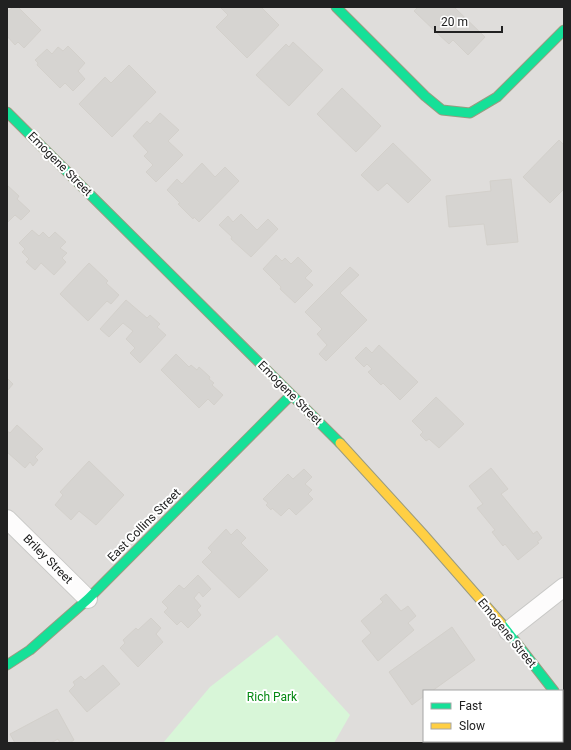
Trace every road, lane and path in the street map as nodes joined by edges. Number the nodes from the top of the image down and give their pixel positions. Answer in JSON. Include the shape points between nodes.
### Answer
{"nodes":[{"id":1,"x":336,"y":7,"type":"edge"},
{"id":2,"x":564,"y":30,"type":"edge"},
{"id":3,"x":7,"y":112,"type":"edge"},
{"id":4,"x":292,"y":395,"type":"junction"},
{"id":5,"x":7,"y":519,"type":"edge"},
{"id":6,"x":564,"y":587,"type":"edge"},
{"id":7,"x":88,"y":599,"type":"junction"},
{"id":8,"x":508,"y":631,"type":"junction"},
{"id":9,"x":7,"y":665,"type":"edge"},
{"id":10,"x":553,"y":690,"type":"edge"}],
"edges":[{"from":1,"to":2,"type":"street","via":[[442,110],[470,113],[497,97]]},
{"from":3,"to":4,"type":"street","name":"Emogene Street"},
{"from":4,"to":7,"type":"street","name":"East Collins Street"},
{"from":4,"to":8,"type":"street","name":"Emogene Street","via":[[350,453]]},
{"from":5,"to":7,"type":"street","name":"Briley Street"},
{"from":6,"to":8,"type":"street"},
{"from":7,"to":9,"type":"street","name":"East Collins Street","via":[[30,650]]},
{"from":8,"to":10,"type":"street","name":"Emogene Street"}]}
